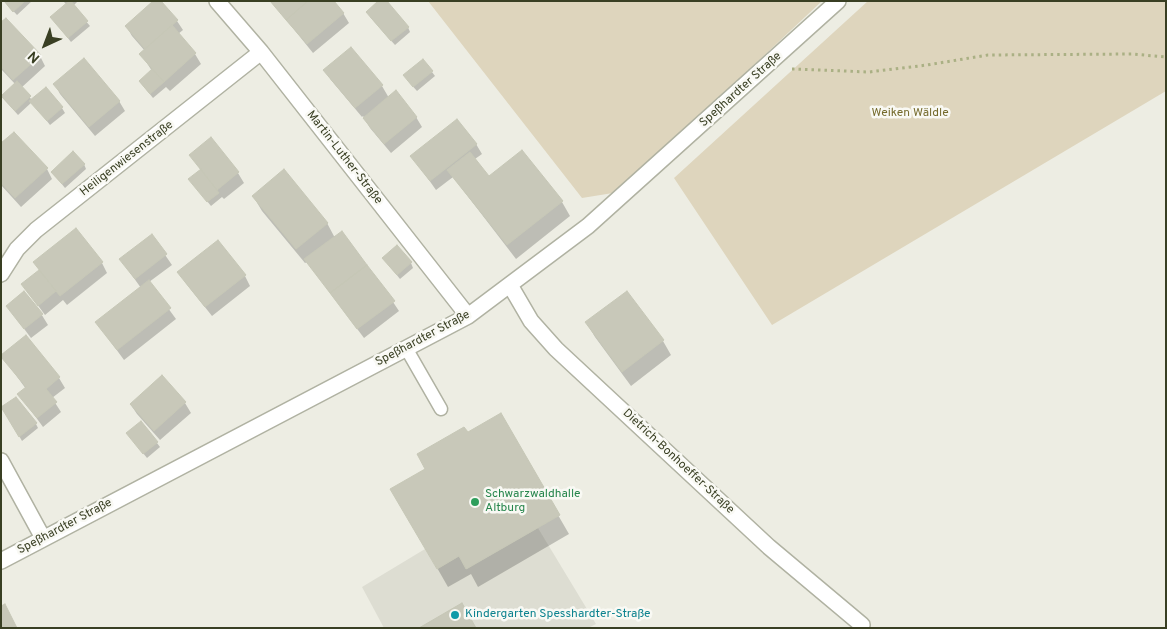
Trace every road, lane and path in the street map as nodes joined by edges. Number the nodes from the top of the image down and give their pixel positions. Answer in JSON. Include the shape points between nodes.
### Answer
{"nodes":[{"id":1,"x":217,"y":1,"type":"edge"},
{"id":2,"x":838,"y":1,"type":"edge"},
{"id":3,"x":261,"y":52,"type":"junction"},
{"id":4,"x":1166,"y":58,"type":"edge"},
{"id":5,"x":764,"y":68,"type":"junction"},
{"id":6,"x":1,"y":274,"type":"edge"},
{"id":7,"x":510,"y":284,"type":"junction"},
{"id":8,"x":468,"y":316,"type":"junction"},
{"id":9,"x":406,"y":348,"type":"junction"},
{"id":10,"x":441,"y":408,"type":"dead end"},
{"id":11,"x":1,"y":461,"type":"edge"},
{"id":12,"x":44,"y":538,"type":"junction"},
{"id":13,"x":1,"y":561,"type":"edge"},
{"id":14,"x":862,"y":625,"type":"dead end"}],
"edges":[{"from":1,"to":3,"type":"street","name":"Martin-Luther-Straße"},
{"from":2,"to":5,"type":"street","name":"Speßhardter Straße"},
{"from":3,"to":6,"type":"street","name":"Heiligenwiesenstraße","via":[[36,230],[17,249]]},
{"from":3,"to":8,"type":"street","name":"Martin-Luther-Straße"},
{"from":4,"to":5,"type":"path","via":[[1132,54],[988,55],[870,72]]},
{"from":5,"to":7,"type":"street","name":"Speßhardter Straße","via":[[588,226]]},
{"from":7,"to":8,"type":"street","name":"Speßhardter Straße"},
{"from":7,"to":14,"type":"street","name":"Dietrich-Bonhoeffer-Straße","via":[[531,321],[556,349],[769,546]]},
{"from":8,"to":9,"type":"street","name":"Speßhardter Straße"},
{"from":9,"to":10,"type":"lane"},
{"from":9,"to":12,"type":"street","name":"Speßhardter Straße"},
{"from":11,"to":12,"type":"street"},
{"from":12,"to":13,"type":"street","name":"Speßhardter Straße"}]}
